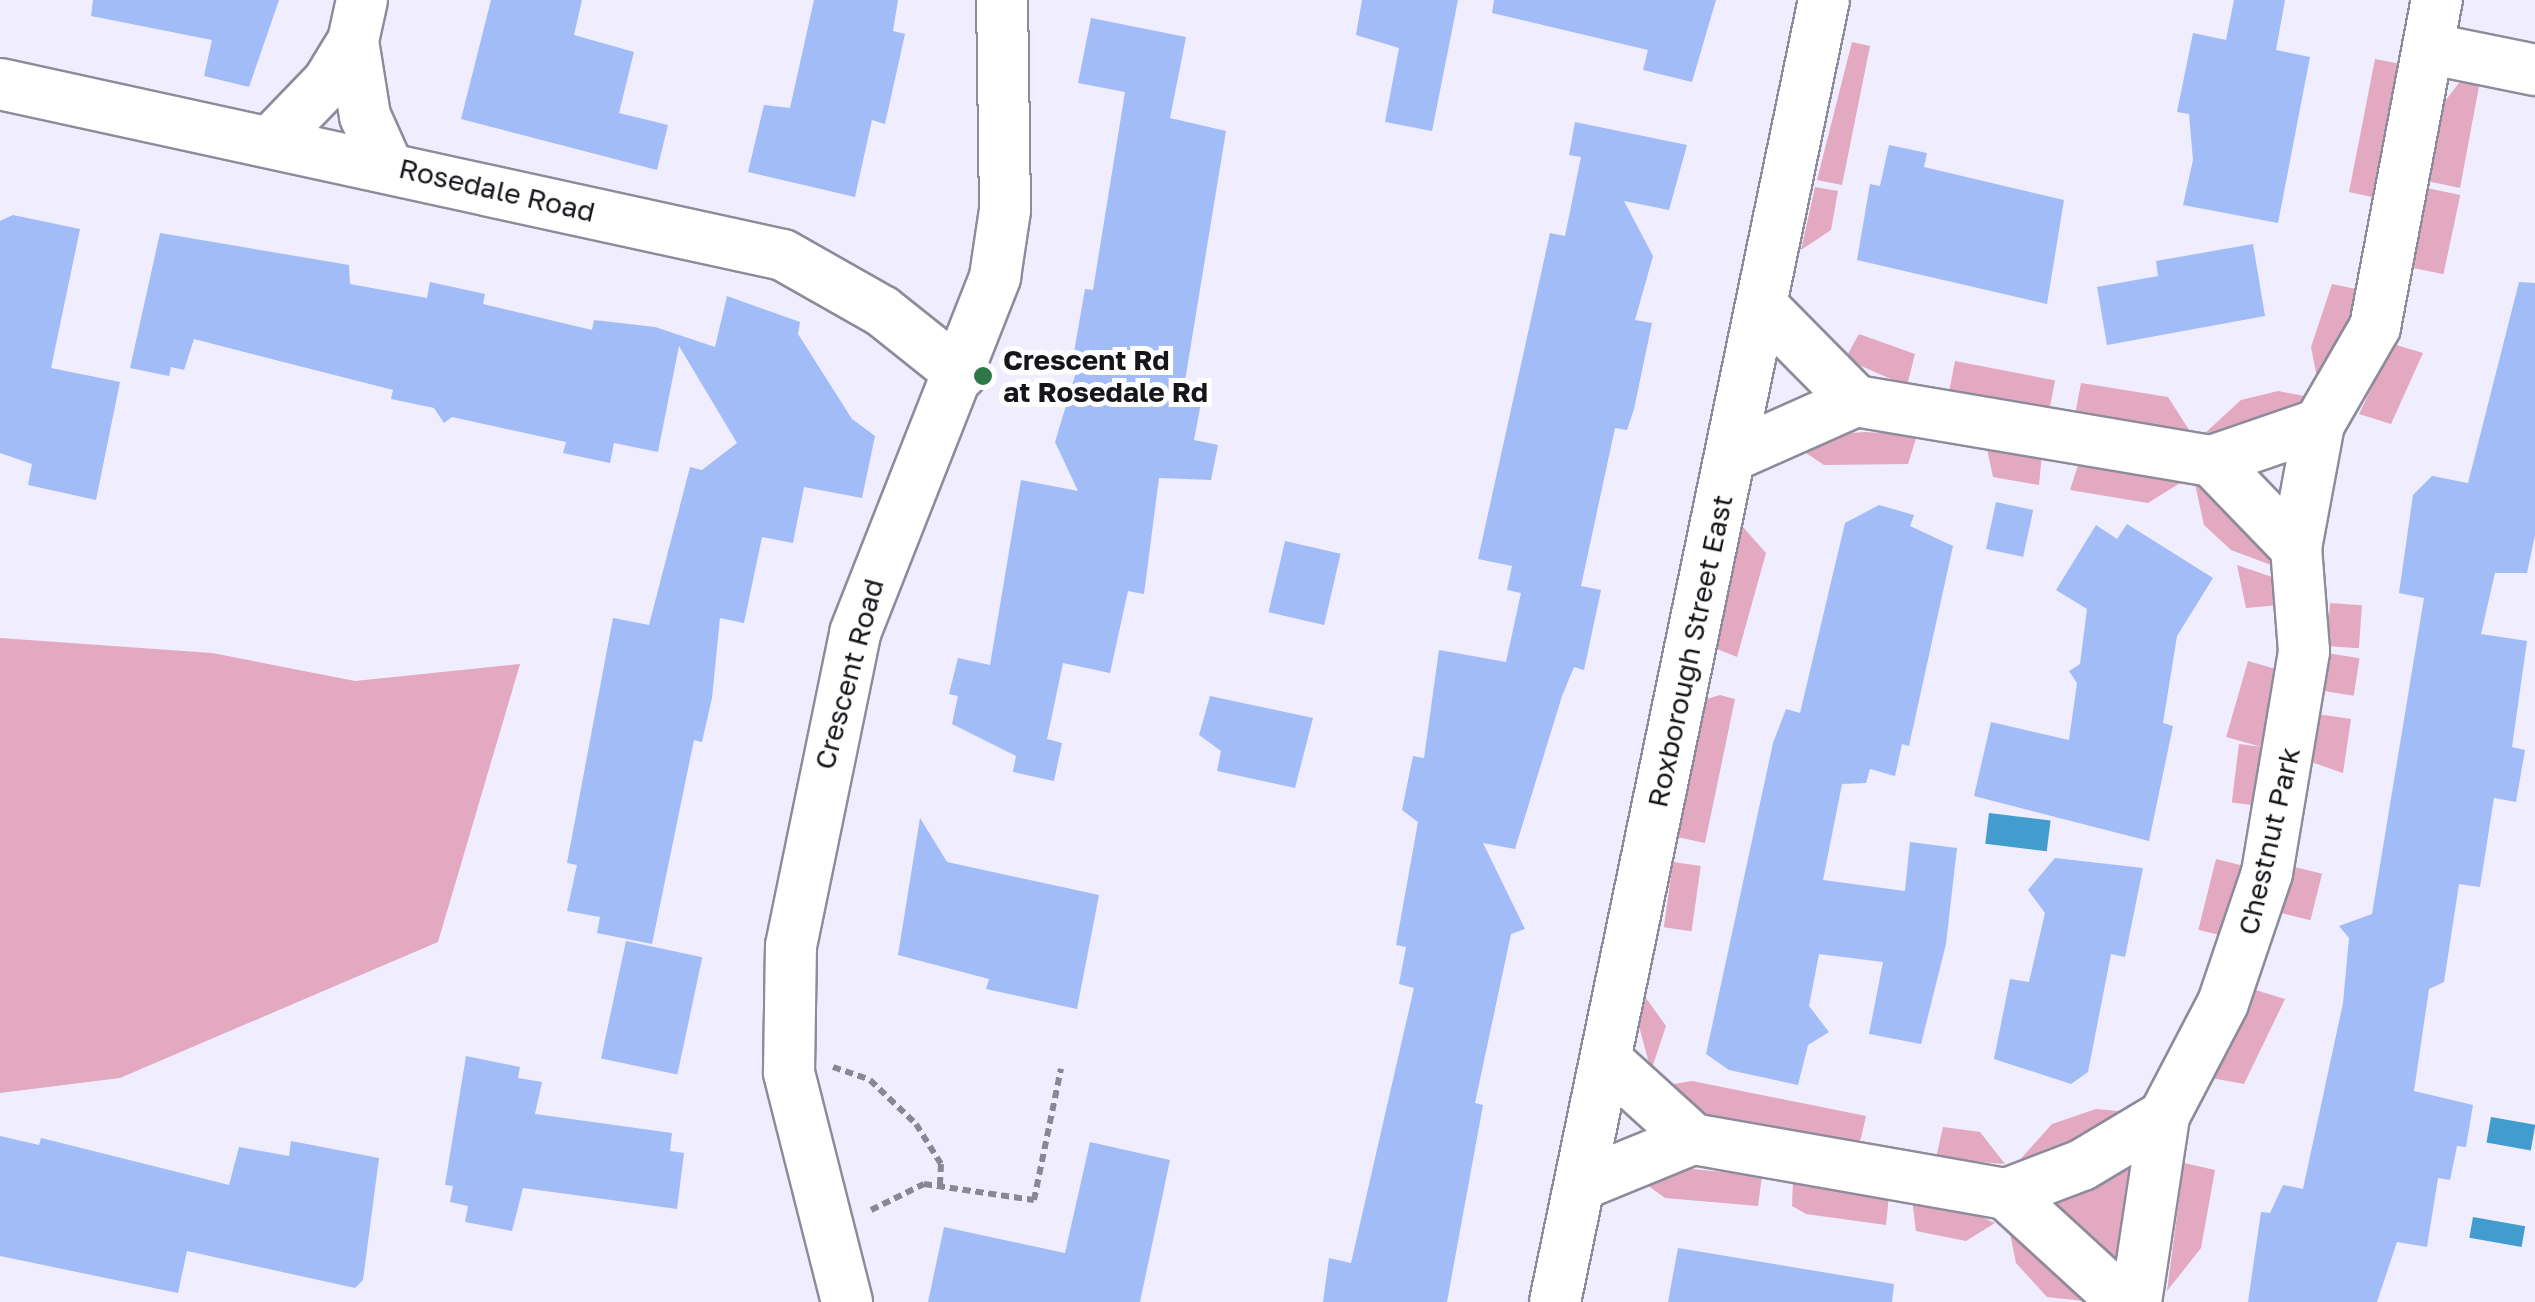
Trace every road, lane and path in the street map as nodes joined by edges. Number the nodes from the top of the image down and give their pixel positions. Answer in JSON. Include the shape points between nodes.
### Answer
{"nodes":[{"id":1,"x":1002,"y":0,"type":"edge"},
{"id":2,"x":1824,"y":0,"type":"edge"},
{"id":3,"x":2438,"y":0,"type":"edge"},
{"id":4,"x":357,"y":21,"type":"edge"},
{"id":5,"x":2432,"y":49,"type":"junction"},
{"id":6,"x":2535,"y":70,"type":"edge"},
{"id":7,"x":0,"y":84,"type":"edge"},
{"id":8,"x":271,"y":141,"type":"junction"},
{"id":9,"x":387,"y":165,"type":"junction"},
{"id":10,"x":1763,"y":307,"type":"junction"},
{"id":11,"x":962,"y":374,"type":"junction"},
{"id":12,"x":1856,"y":401,"type":"junction"},
{"id":13,"x":2319,"y":424,"type":"junction"},
{"id":14,"x":1730,"y":457,"type":"junction"},
{"id":15,"x":2212,"y":461,"type":"junction"},
{"id":16,"x":2296,"y":548,"type":"junction"},
{"id":17,"x":1606,"y":1060,"type":"junction"},
{"id":18,"x":825,"y":1067,"type":"dead end"},
{"id":19,"x":1061,"y":1069,"type":"dead end"},
{"id":20,"x":2164,"y":1116,"type":"junction"},
{"id":21,"x":1693,"y":1139,"type":"junction"},
{"id":22,"x":940,"y":1184,"type":"junction"},
{"id":23,"x":1580,"y":1186,"type":"junction"},
{"id":24,"x":2006,"y":1194,"type":"junction"},
{"id":25,"x":854,"y":1222,"type":"dead end"},
{"id":26,"x":847,"y":1302,"type":"edge"},
{"id":27,"x":1555,"y":1302,"type":"edge"},
{"id":28,"x":2124,"y":1302,"type":"edge"},
{"id":29,"x":2136,"y":1302,"type":"edge"}],
"edges":[{"from":1,"to":11,"type":"street","name":"Crescent Road","via":[[1001,248]]},
{"from":2,"to":10,"type":"street","name":"Roxborough Street East"},
{"from":3,"to":5,"type":"street","name":"Chestnut Park"},
{"from":4,"to":8,"type":"street","via":[[296,123]]},
{"from":4,"to":9,"type":"street","via":[[365,116]]},
{"from":5,"to":6,"type":"street"},
{"from":5,"to":13,"type":"street","name":"Chestnut Park","via":[[2375,327]]},
{"from":7,"to":8,"type":"street","name":"Rosedale Road"},
{"from":8,"to":9,"type":"street","name":"Rosedale Road"},
{"from":9,"to":11,"type":"street","name":"Rosedale Road","via":[[783,255],[882,311]]},
{"from":10,"to":12,"type":"street"},
{"from":10,"to":14,"type":"street","name":"Roxborough Street East"},
{"from":11,"to":26,"type":"street","name":"Crescent Road","via":[[854,632],[791,946],[788,1072]]},
{"from":12,"to":14,"type":"street"},
{"from":12,"to":15,"type":"street"},
{"from":13,"to":15,"type":"street"},
{"from":13,"to":16,"type":"street","name":"Chestnut Park"},
{"from":14,"to":17,"type":"street","name":"Roxborough Street East"},
{"from":15,"to":16,"type":"street"},
{"from":16,"to":20,"type":"street","name":"Chestnut Park","via":[[2304,650],[2268,873],[2223,1003]]},
{"from":17,"to":21,"type":"street"},
{"from":17,"to":23,"type":"street","name":"Roxborough Street East"},
{"from":18,"to":22,"type":"path","via":[[855,1070],[895,1102],[933,1146]]},
{"from":19,"to":22,"type":"path","via":[[1034,1200]]},
{"from":20,"to":24,"type":"street","via":[[2082,1165]]},
{"from":20,"to":29,"type":"street","name":"Chestnut Park"},
{"from":21,"to":23,"type":"street"},
{"from":21,"to":24,"type":"street"},
{"from":22,"to":25,"type":"path","via":[[903,1191]]},
{"from":23,"to":27,"type":"street","name":"Roxborough Street East"},
{"from":24,"to":28,"type":"street"}]}
